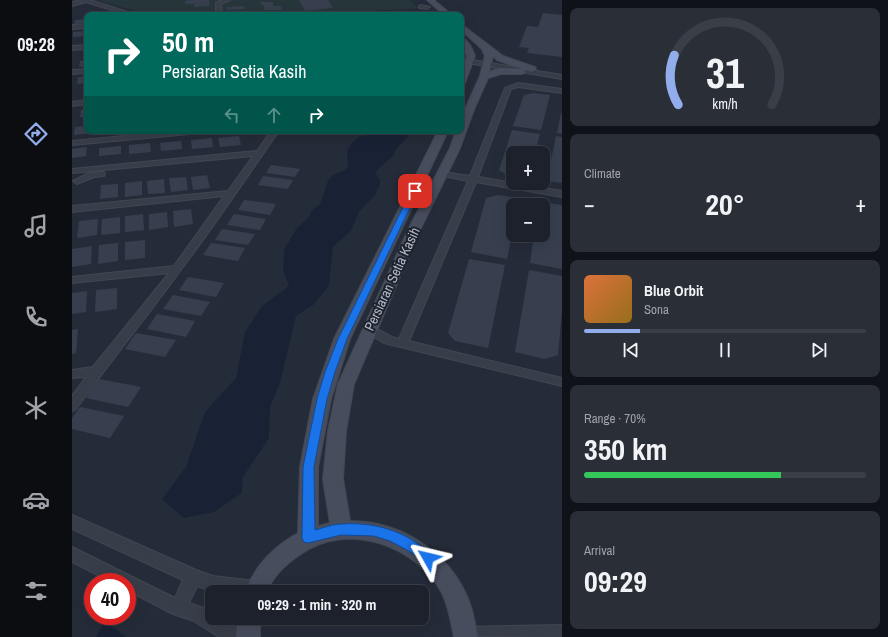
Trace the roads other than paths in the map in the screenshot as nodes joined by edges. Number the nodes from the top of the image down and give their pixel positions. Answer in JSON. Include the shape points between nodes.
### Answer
{"nodes":[{"id":1,"x":86,"y":0,"type":"edge"},
{"id":2,"x":228,"y":0,"type":"edge"},
{"id":3,"x":72,"y":4,"type":"edge"},
{"id":4,"x":424,"y":4,"type":"edge"},
{"id":5,"x":124,"y":12,"type":"edge"},
{"id":6,"x":219,"y":12,"type":"edge"},
{"id":7,"x":433,"y":12,"type":"edge"},
{"id":8,"x":441,"y":12,"type":"edge"},
{"id":9,"x":84,"y":26,"type":"edge"},
{"id":10,"x":72,"y":27,"type":"edge"},
{"id":11,"x":464,"y":29,"type":"edge"},
{"id":12,"x":464,"y":44,"type":"edge"},
{"id":13,"x":84,"y":47,"type":"edge"},
{"id":14,"x":72,"y":48,"type":"edge"},
{"id":15,"x":486,"y":48,"type":"junction"},
{"id":16,"x":465,"y":60,"type":"edge"},
{"id":17,"x":532,"y":68,"type":"junction"},
{"id":18,"x":481,"y":69,"type":"junction"},
{"id":19,"x":84,"y":71,"type":"edge"},
{"id":20,"x":522,"y":71,"type":"joint"},
{"id":21,"x":72,"y":72,"type":"edge"},
{"id":22,"x":562,"y":73,"type":"edge"},
{"id":23,"x":562,"y":77,"type":"edge"},
{"id":24,"x":562,"y":91,"type":"edge"},
{"id":25,"x":464,"y":98,"type":"edge"},
{"id":26,"x":84,"y":102,"type":"edge"},
{"id":27,"x":72,"y":104,"type":"edge"},
{"id":28,"x":464,"y":116,"type":"edge"},
{"id":29,"x":168,"y":134,"type":"edge"},
{"id":30,"x":273,"y":134,"type":"edge"},
{"id":31,"x":442,"y":134,"type":"edge"},
{"id":32,"x":457,"y":134,"type":"edge"},
{"id":33,"x":72,"y":143,"type":"edge"},
{"id":34,"x":257,"y":156,"type":"junction"},
{"id":35,"x":443,"y":174,"type":"junction"},
{"id":36,"x":73,"y":178,"type":"edge"},
{"id":37,"x":473,"y":179,"type":"junction"},
{"id":38,"x":232,"y":193,"type":"junction"},
{"id":39,"x":562,"y":194,"type":"edge"},
{"id":40,"x":72,"y":209,"type":"edge"},
{"id":41,"x":177,"y":269,"type":"junction"},
{"id":42,"x":72,"y":280,"type":"edge"},
{"id":43,"x":368,"y":330,"type":"junction"},
{"id":44,"x":402,"y":343,"type":"junction"},
{"id":45,"x":97,"y":371,"type":"junction"},
{"id":46,"x":72,"y":374,"type":"edge"},
{"id":47,"x":562,"y":382,"type":"edge"},
{"id":48,"x":72,"y":406,"type":"edge"},
{"id":49,"x":72,"y":522,"type":"edge"},
{"id":50,"x":341,"y":529,"type":"junction"},
{"id":51,"x":308,"y":538,"type":"junction"},
{"id":52,"x":72,"y":554,"type":"edge"},
{"id":53,"x":194,"y":577,"type":"junction"},
{"id":54,"x":219,"y":585,"type":"edge"},
{"id":55,"x":260,"y":585,"type":"edge"},
{"id":56,"x":179,"y":608,"type":"junction"},
{"id":57,"x":249,"y":625,"type":"edge"},
{"id":58,"x":562,"y":633,"type":"edge"},
{"id":59,"x":466,"y":636,"type":"edge"},
{"id":60,"x":234,"y":637,"type":"edge"},
{"id":61,"x":248,"y":637,"type":"edge"}],
"edges":[{"from":1,"to":3,"type":"street"},
{"from":1,"to":5,"type":"street"},
{"from":2,"to":6,"type":"street","via":[[218,3]]},
{"from":4,"to":7,"type":"street"},
{"from":4,"to":8,"type":"street"},
{"from":9,"to":10,"type":"street"},
{"from":11,"to":15,"type":"street"},
{"from":12,"to":16,"type":"street","via":[[470,52]]},
{"from":13,"to":14,"type":"street"},
{"from":15,"to":17,"type":"street","via":[[500,58]]},
{"from":15,"to":18,"type":"street","via":[[489,56]]},
{"from":16,"to":18,"type":"street"},
{"from":17,"to":18,"type":"street"},
{"from":17,"to":22,"type":"street"},
{"from":18,"to":20,"type":"street"},
{"from":18,"to":25,"type":"street"},
{"from":18,"to":28,"type":"street","name":"Persiaran Setia Kasih"},
{"from":19,"to":21,"type":"street"},
{"from":20,"to":23,"type":"street"},
{"from":24,"to":37,"type":"street","via":[[514,86],[508,88]]},
{"from":26,"to":27,"type":"street"},
{"from":29,"to":33,"type":"street"},
{"from":30,"to":34,"type":"street"},
{"from":31,"to":51,"type":"street","name":"Persiaran Setia Kasih","via":[[342,339],[330,372],[309,467]]},
{"from":32,"to":35,"type":"street","name":"Persiaran Setia Kasih"},
{"from":34,"to":36,"type":"street"},
{"from":34,"to":38,"type":"street"},
{"from":35,"to":37,"type":"street"},
{"from":35,"to":43,"type":"street","name":"Persiaran Setia Kasih"},
{"from":37,"to":39,"type":"street"},
{"from":37,"to":44,"type":"street"},
{"from":38,"to":40,"type":"street"},
{"from":38,"to":41,"type":"street"},
{"from":41,"to":42,"type":"street"},
{"from":41,"to":45,"type":"street"},
{"from":43,"to":44,"type":"street","via":[[388,340]]},
{"from":43,"to":50,"type":"street","name":"Persiaran Setia Kasih","via":[[346,384],[337,431],[334,479]]},
{"from":44,"to":47,"type":"street"},
{"from":45,"to":46,"type":"street"},
{"from":45,"to":48,"type":"street"},
{"from":49,"to":53,"type":"street"},
{"from":50,"to":51,"type":"street"},
{"from":50,"to":59,"type":"street","via":[[374,531],[393,536],[428,558],[443,574],[454,592],[462,613]]},
{"from":51,"to":55,"type":"street","via":[[285,553],[269,569]]},
{"from":52,"to":56,"type":"street"},
{"from":53,"to":54,"type":"street"},
{"from":53,"to":56,"type":"street"},
{"from":56,"to":60,"type":"street","via":[[198,614]]},
{"from":57,"to":61,"type":"street"},
{"from":58,"to":59,"type":"street"}]}
